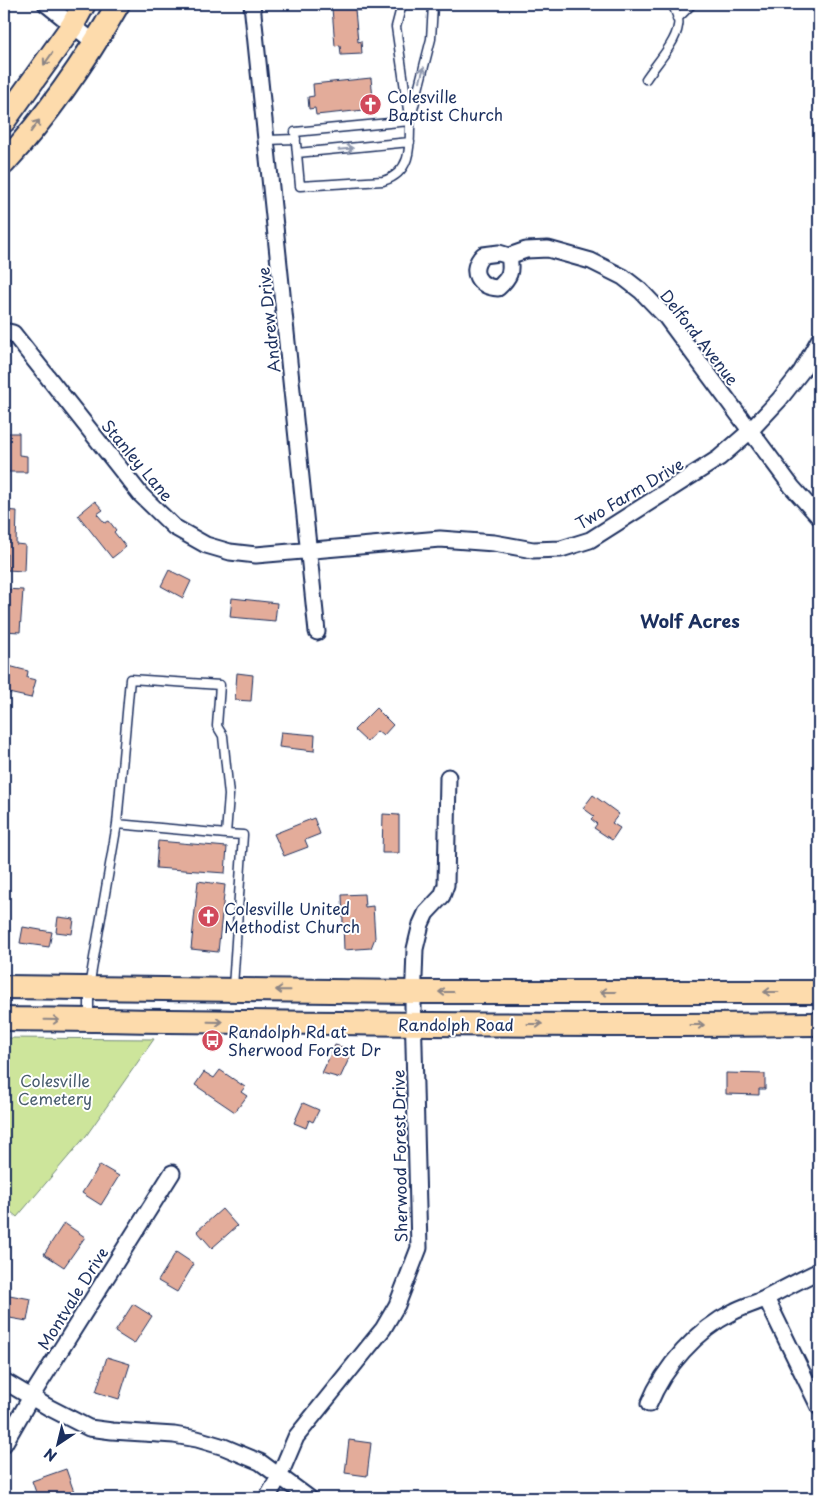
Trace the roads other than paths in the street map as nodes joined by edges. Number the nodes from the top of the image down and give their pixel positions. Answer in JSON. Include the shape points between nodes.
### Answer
{"nodes":[{"id":1,"x":46,"y":4,"type":"edge"},
{"id":2,"x":84,"y":4,"type":"edge"},
{"id":3,"x":118,"y":4,"type":"edge"},
{"id":4,"x":252,"y":4,"type":"edge"},
{"id":5,"x":402,"y":4,"type":"edge"},
{"id":6,"x":426,"y":4,"type":"edge"},
{"id":7,"x":672,"y":4,"type":"edge"},
{"id":8,"x":692,"y":4,"type":"edge"},
{"id":9,"x":677,"y":19,"type":"junction"},
{"id":10,"x":72,"y":26,"type":"junction"},
{"id":11,"x":95,"y":43,"type":"junction"},
{"id":12,"x":646,"y":79,"type":"dead end"},
{"id":13,"x":4,"y":121,"type":"edge"},
{"id":14,"x":410,"y":121,"type":"junction"},
{"id":15,"x":296,"y":139,"type":"junction"},
{"id":16,"x":267,"y":140,"type":"junction"},
{"id":17,"x":410,"y":142,"type":"junction"},
{"id":18,"x":297,"y":153,"type":"junction"},
{"id":19,"x":4,"y":163,"type":"edge"},
{"id":20,"x":509,"y":256,"type":"dead end"},
{"id":21,"x":4,"y":331,"type":"edge"},
{"id":22,"x":819,"y":340,"type":"edge"},
{"id":23,"x":750,"y":432,"type":"junction"},
{"id":24,"x":819,"y":516,"type":"edge"},
{"id":25,"x":310,"y":551,"type":"junction"},
{"id":26,"x":317,"y":632,"type":"dead end"},
{"id":27,"x":448,"y":778,"type":"dead end"},
{"id":28,"x":117,"y":824,"type":"junction"},
{"id":29,"x":226,"y":834,"type":"junction"},
{"id":30,"x":4,"y":987,"type":"edge"},
{"id":31,"x":89,"y":987,"type":"junction"},
{"id":32,"x":233,"y":989,"type":"junction"},
{"id":33,"x":413,"y":992,"type":"junction"},
{"id":34,"x":819,"y":992,"type":"edge"},
{"id":35,"x":4,"y":1019,"type":"edge"},
{"id":36,"x":89,"y":1020,"type":"junction"},
{"id":37,"x":413,"y":1024,"type":"junction"},
{"id":38,"x":819,"y":1024,"type":"edge"},
{"id":39,"x":172,"y":1173,"type":"dead end"},
{"id":40,"x":819,"y":1271,"type":"edge"},
{"id":41,"x":766,"y":1298,"type":"junction"},
{"id":42,"x":4,"y":1381,"type":"edge"},
{"id":43,"x":30,"y":1397,"type":"junction"},
{"id":44,"x":649,"y":1404,"type":"dead end"},
{"id":45,"x":819,"y":1406,"type":"edge"},
{"id":46,"x":4,"y":1444,"type":"edge"},
{"id":47,"x":279,"y":1477,"type":"junction"},
{"id":48,"x":267,"y":1498,"type":"edge"},
{"id":49,"x":309,"y":1498,"type":"edge"}],
"edges":[{"from":1,"to":10,"type":"street"},
{"from":2,"to":10,"type":"main road"},
{"from":3,"to":11,"type":"main road"},
{"from":4,"to":16,"type":"street","name":"Andrew Drive"},
{"from":5,"to":14,"type":"lane","via":[[396,27]]},
{"from":14,"to":6,"type":"lane","one_way":true,"via":[[431,39],[433,5]]},
{"from":7,"to":9,"type":"lane"},
{"from":8,"to":9,"type":"lane"},
{"from":9,"to":12,"type":"lane","via":[[679,25],[671,43]]},
{"from":10,"to":11,"type":"street"},
{"from":10,"to":13,"type":"main road","one_way":true},
{"from":19,"to":11,"type":"main road","one_way":true,"via":[[26,139]]},
{"from":14,"to":15,"type":"lane","via":[[295,132]]},
{"from":14,"to":17,"type":"lane"},
{"from":15,"to":16,"type":"lane"},
{"from":15,"to":18,"type":"lane"},
{"from":16,"to":25,"type":"street","name":"Andrew Drive"},
{"from":18,"to":17,"type":"lane","one_way":true},
{"from":17,"to":18,"type":"lane","via":[[409,155],[402,167],[392,178],[383,181],[300,186]]},
{"from":20,"to":23,"type":"street","name":"Delford Avenue","via":[[526,250],[548,249],[591,261],[623,277],[666,318]]},
{"from":21,"to":25,"type":"street","name":"Stanley Lane","via":[[13,333],[140,495],[174,527],[230,552],[256,555]]},
{"from":22,"to":23,"type":"street","name":"Two Farm Drive","via":[[801,372]]},
{"from":23,"to":24,"type":"street","name":"Delford Avenue"},
{"from":23,"to":25,"type":"street","name":"Two Farm Drive","via":[[719,458],[590,540],[561,549],[533,550],[440,539]]},
{"from":25,"to":26,"type":"street","name":"Andrew Drive"},
{"from":27,"to":33,"type":"street","name":"Sherwood Forest Drive","via":[[446,885],[442,896],[420,924]]},
{"from":28,"to":29,"type":"lane"},
{"from":28,"to":29,"type":"lane","via":[[130,679],[220,686],[217,726],[223,736],[229,796]]},
{"from":28,"to":31,"type":"lane"},
{"from":29,"to":32,"type":"lane","via":[[243,835]]},
{"from":30,"to":31,"type":"main road","name":"Randolph Road"},
{"from":31,"to":32,"type":"main road","name":"Randolph Road"},
{"from":31,"to":36,"type":"lane"},
{"from":33,"to":32,"type":"main road","name":"Randolph Road","one_way":true},
{"from":34,"to":33,"type":"main road","name":"Randolph Road","one_way":true},
{"from":33,"to":37,"type":"street","name":"Sherwood Forest Drive"},
{"from":35,"to":36,"type":"main road","name":"Randolph Road","one_way":true},
{"from":36,"to":37,"type":"main road","name":"Randolph Road","one_way":true},
{"from":37,"to":38,"type":"main road","name":"Randolph Road","one_way":true},
{"from":37,"to":47,"type":"street","name":"Sherwood Forest Drive","via":[[419,1248],[397,1305],[382,1329],[296,1437]]},
{"from":39,"to":43,"type":"street","name":"Montvale Drive"},
{"from":40,"to":41,"type":"street"},
{"from":41,"to":44,"type":"street","via":[[732,1312],[684,1350],[655,1390]]},
{"from":41,"to":45,"type":"street"},
{"from":42,"to":43,"type":"street"},
{"from":43,"to":46,"type":"street","name":"Montvale Drive"},
{"from":43,"to":47,"type":"street","via":[[89,1428],[197,1439],[260,1462]]},
{"from":47,"to":48,"type":"street","name":"Sherwood Forest Drive"},
{"from":47,"to":49,"type":"street"}]}
